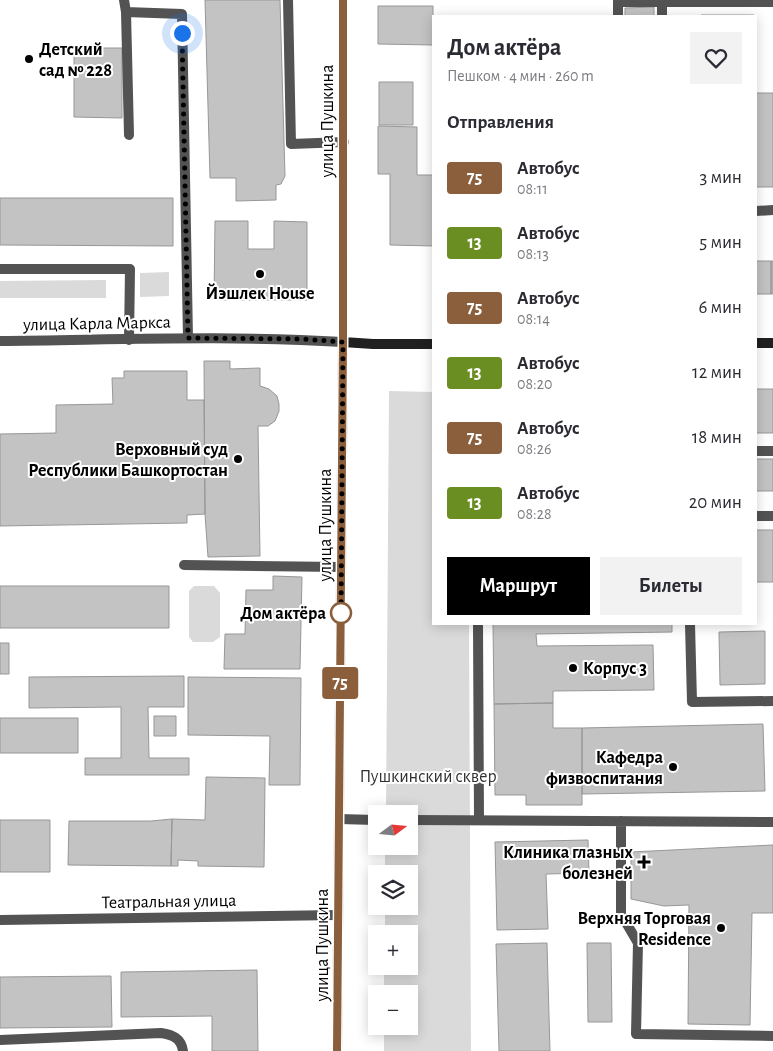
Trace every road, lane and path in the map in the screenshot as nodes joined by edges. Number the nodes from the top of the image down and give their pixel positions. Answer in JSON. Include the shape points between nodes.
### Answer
{"nodes":[{"id":1,"x":124,"y":0,"type":"edge"},
{"id":2,"x":288,"y":0,"type":"edge"},
{"id":3,"x":343,"y":0,"type":"edge"},
{"id":4,"x":618,"y":1,"type":"edge"},
{"id":5,"x":662,"y":2,"type":"junction"},
{"id":6,"x":773,"y":2,"type":"edge"},
{"id":7,"x":126,"y":12,"type":"junction"},
{"id":8,"x":618,"y":15,"type":"edge"},
{"id":9,"x":662,"y":15,"type":"edge"},
{"id":10,"x":129,"y":135,"type":"dead end"},
{"id":11,"x":344,"y":142,"type":"junction"},
{"id":12,"x":773,"y":210,"type":"edge"},
{"id":13,"x":757,"y":211,"type":"edge"},
{"id":14,"x":0,"y":269,"type":"edge"},
{"id":15,"x":188,"y":338,"type":"junction"},
{"id":16,"x":0,"y":340,"type":"edge"},
{"id":17,"x":129,"y":340,"type":"junction"},
{"id":18,"x":343,"y":342,"type":"junction"},
{"id":19,"x":757,"y":343,"type":"edge"},
{"id":20,"x":773,"y":343,"type":"edge"},
{"id":21,"x":432,"y":344,"type":"edge"},
{"id":22,"x":757,"y":451,"type":"edge"},
{"id":23,"x":773,"y":451,"type":"edge"},
{"id":24,"x":757,"y":516,"type":"edge"},
{"id":25,"x":773,"y":516,"type":"edge"},
{"id":26,"x":184,"y":565,"type":"dead end"},
{"id":27,"x":341,"y":568,"type":"junction"},
{"id":28,"x":478,"y":625,"type":"edge"},
{"id":29,"x":690,"y":625,"type":"edge"},
{"id":30,"x":773,"y":700,"type":"edge"},
{"id":31,"x":339,"y":820,"type":"junction"},
{"id":32,"x":368,"y":820,"type":"edge"},
{"id":33,"x":418,"y":820,"type":"edge"},
{"id":34,"x":478,"y":820,"type":"junction"},
{"id":35,"x":621,"y":821,"type":"junction"},
{"id":36,"x":773,"y":822,"type":"edge"},
{"id":37,"x":338,"y":915,"type":"junction"},
{"id":38,"x":0,"y":920,"type":"edge"},
{"id":39,"x":773,"y":1036,"type":"edge"},
{"id":40,"x":0,"y":1040,"type":"edge"},
{"id":41,"x":183,"y":1051,"type":"edge"},
{"id":42,"x":337,"y":1051,"type":"edge"}],
"edges":[{"from":1,"to":7,"type":"street"},
{"from":2,"to":11,"type":"street","via":[[291,144]]},
{"from":3,"to":11,"type":"main road","name":"улица Пушкина"},
{"from":4,"to":5,"type":"street"},
{"from":4,"to":8,"type":"street"},
{"from":5,"to":6,"type":"street"},
{"from":5,"to":9,"type":"street"},
{"from":7,"to":10,"type":"street"},
{"from":7,"to":15,"type":"street","via":[[182,14]]},
{"from":11,"to":18,"type":"main road","name":"улица Пушкина"},
{"from":12,"to":13,"type":"street"},
{"from":14,"to":17,"type":"street","via":[[130,269]]},
{"from":15,"to":17,"type":"street","name":"улица Карла Маркса"},
{"from":15,"to":18,"type":"street","name":"улица Карла Маркса"},
{"from":16,"to":17,"type":"street","name":"улица Карла Маркса"},
{"from":18,"to":21,"type":"main road","name":"улица Карла Маркса"},
{"from":18,"to":27,"type":"main road","name":"улица Пушкина"},
{"from":19,"to":20,"type":"main road"},
{"from":22,"to":23,"type":"street"},
{"from":24,"to":25,"type":"street"},
{"from":26,"to":27,"type":"street"},
{"from":27,"to":31,"type":"main road","name":"улица Пушкина"},
{"from":28,"to":34,"type":"street"},
{"from":29,"to":30,"type":"street","via":[[692,702]]},
{"from":31,"to":32,"type":"street"},
{"from":31,"to":37,"type":"main road","name":"улица Пушкина"},
{"from":33,"to":34,"type":"street"},
{"from":34,"to":35,"type":"street"},
{"from":35,"to":36,"type":"street"},
{"from":35,"to":39,"type":"street","via":[[621,914],[638,944],[636,1034]]},
{"from":37,"to":38,"type":"street","name":"Театральная улица"},
{"from":37,"to":42,"type":"main road","name":"улица Пушкина"},
{"from":40,"to":41,"type":"street","via":[[161,1033],[173,1035],[180,1041]]}]}
